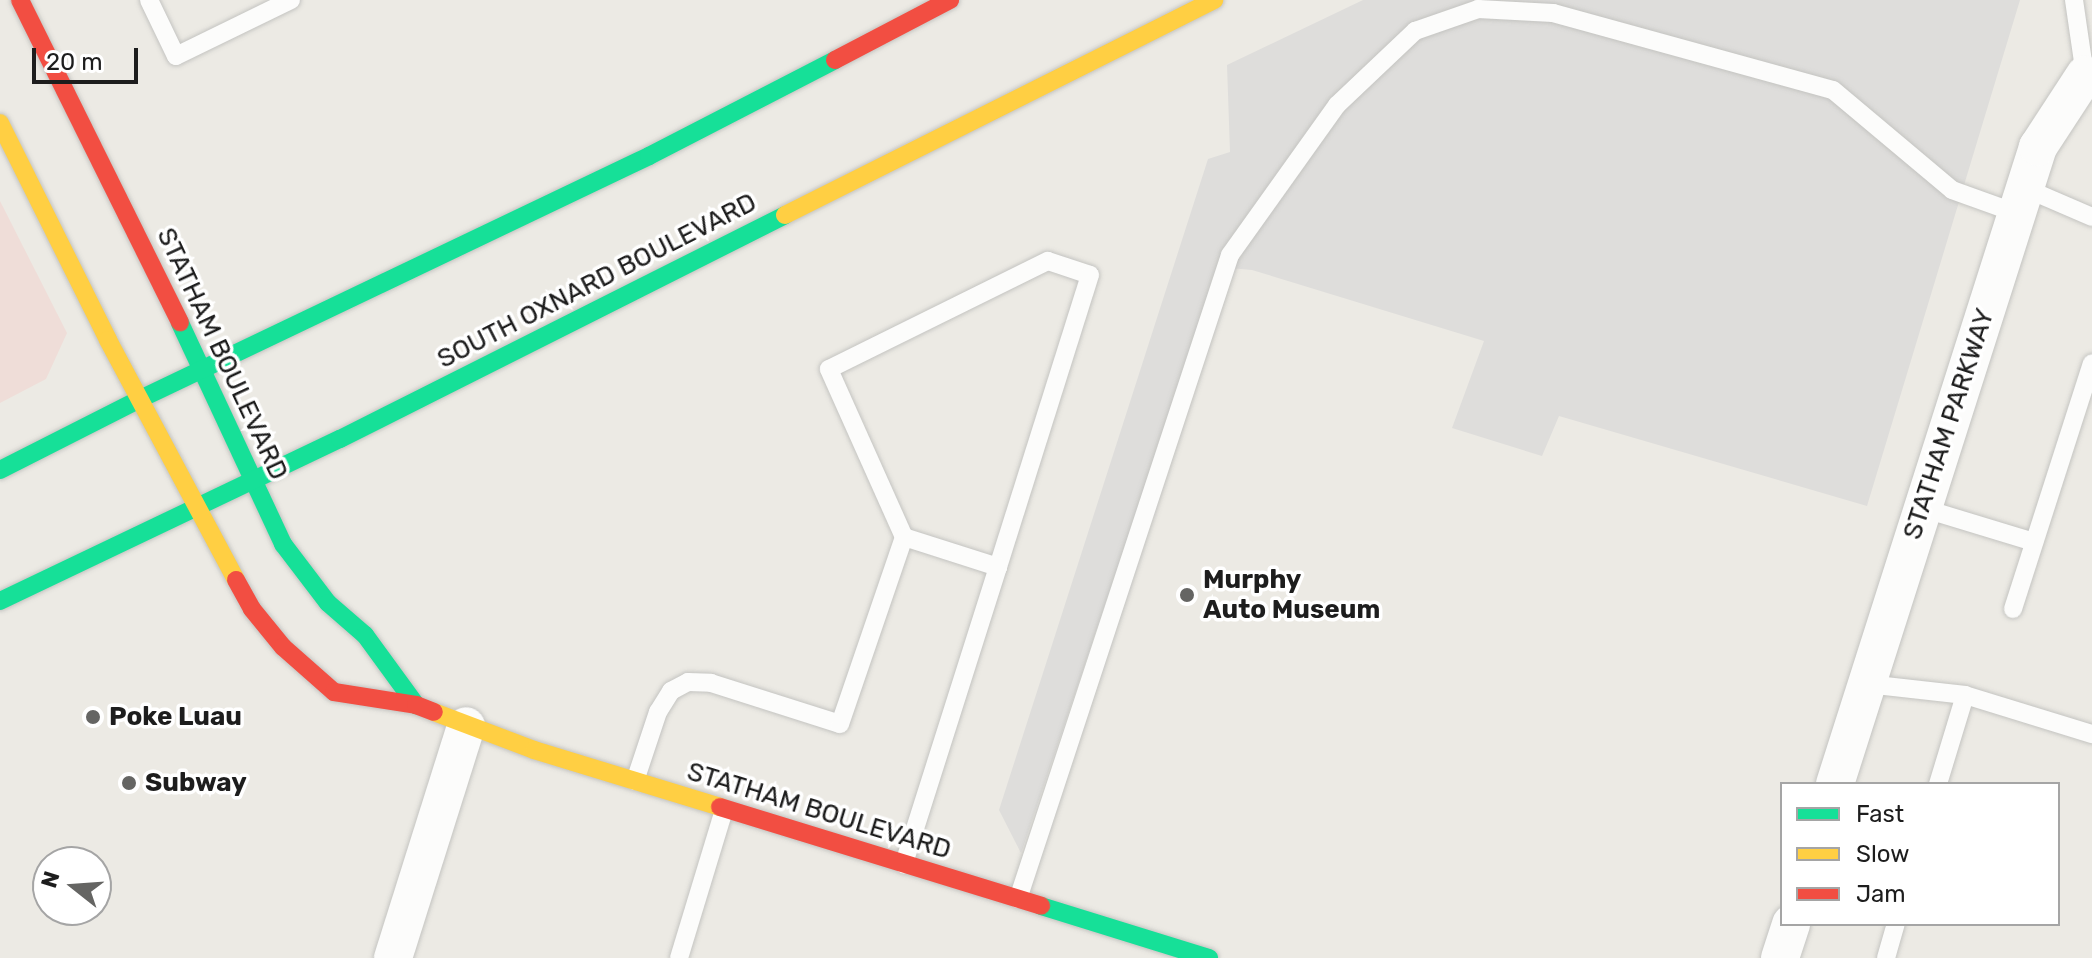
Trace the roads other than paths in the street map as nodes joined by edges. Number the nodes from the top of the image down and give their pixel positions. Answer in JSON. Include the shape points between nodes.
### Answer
{"nodes":[{"id":1,"x":20,"y":0,"type":"edge"},
{"id":2,"x":149,"y":0,"type":"edge"},
{"id":3,"x":291,"y":0,"type":"edge"},
{"id":4,"x":950,"y":0,"type":"edge"},
{"id":5,"x":1214,"y":0,"type":"edge"},
{"id":6,"x":2074,"y":0,"type":"edge"},
{"id":7,"x":2088,"y":77,"type":"edge"},
{"id":8,"x":0,"y":123,"type":"edge"},
{"id":9,"x":2021,"y":201,"type":"junction"},
{"id":10,"x":2092,"y":217,"type":"edge"},
{"id":11,"x":2092,"y":363,"type":"edge"},
{"id":12,"x":203,"y":369,"type":"junction"},
{"id":13,"x":140,"y":399,"type":"junction"},
{"id":14,"x":0,"y":470,"type":"edge"},
{"id":15,"x":252,"y":478,"type":"junction"},
{"id":16,"x":198,"y":504,"type":"junction"},
{"id":17,"x":1922,"y":508,"type":"junction"},
{"id":18,"x":904,"y":537,"type":"junction"},
{"id":19,"x":2034,"y":542,"type":"junction"},
{"id":20,"x":998,"y":567,"type":"junction"},
{"id":21,"x":0,"y":601,"type":"edge"},
{"id":22,"x":2013,"y":609,"type":"dead end"},
{"id":23,"x":1867,"y":684,"type":"junction"},
{"id":24,"x":1965,"y":695,"type":"junction"},
{"id":25,"x":416,"y":705,"type":"junction"},
{"id":26,"x":466,"y":726,"type":"junction"},
{"id":27,"x":2092,"y":734,"type":"edge"},
{"id":28,"x":635,"y":781,"type":"junction"},
{"id":29,"x":1836,"y":782,"type":"edge"},
{"id":30,"x":1939,"y":782,"type":"edge"},
{"id":31,"x":724,"y":810,"type":"junction"},
{"id":32,"x":904,"y":864,"type":"junction"},
{"id":33,"x":1018,"y":900,"type":"junction"},
{"id":34,"x":1790,"y":926,"type":"edge"},
{"id":35,"x":1895,"y":926,"type":"edge"},
{"id":36,"x":1167,"y":952,"type":"edge"},
{"id":37,"x":393,"y":958,"type":"edge"},
{"id":38,"x":679,"y":958,"type":"edge"},
{"id":39,"x":1209,"y":958,"type":"edge"},
{"id":40,"x":1780,"y":958,"type":"edge"},
{"id":41,"x":1886,"y":958,"type":"edge"}],
"edges":[{"from":1,"to":12,"type":"street","name":"STATHAM BOULEVARD"},
{"from":2,"to":3,"type":"lane","via":[[176,56]]},
{"from":4,"to":12,"type":"street","via":[[649,156]]},
{"from":5,"to":15,"type":"street","name":"SOUTH OXNARD BOULEVARD","via":[[340,439]]},
{"from":6,"to":7,"type":"lane"},
{"from":7,"to":9,"type":"street","name":"STATHAM PARKWAY","via":[[2038,147]]},
{"from":8,"to":13,"type":"street","name":"STATHAM BOULEVARD"},
{"from":9,"to":10,"type":"lane"},
{"from":9,"to":17,"type":"street","name":"STATHAM PARKWAY"},
{"from":9,"to":33,"type":"lane","via":[[1952,190],[1833,90],[1553,13],[1478,9],[1415,31],[1337,105],[1230,255]]},
{"from":11,"to":19,"type":"lane"},
{"from":12,"to":13,"type":"street"},
{"from":12,"to":15,"type":"street","name":"STATHAM BOULEVARD"},
{"from":13,"to":14,"type":"street"},
{"from":13,"to":16,"type":"street","name":"STATHAM BOULEVARD"},
{"from":15,"to":16,"type":"street","name":"SOUTH OXNARD BOULEVARD"},
{"from":15,"to":25,"type":"street","name":"STATHAM BOULEVARD","via":[[283,544],[306,577],[365,635]]},
{"from":16,"to":21,"type":"street","name":"SOUTH OXNARD BOULEVARD"},
{"from":16,"to":25,"type":"street","name":"STATHAM BOULEVARD","via":[[252,609],[283,647],[334,692]]},
{"from":17,"to":19,"type":"lane"},
{"from":17,"to":23,"type":"street","name":"STATHAM PARKWAY"},
{"from":18,"to":20,"type":"lane"},
{"from":18,"to":20,"type":"lane","via":[[829,369],[1048,261],[1090,275]]},
{"from":18,"to":28,"type":"lane","via":[[840,724],[711,683],[688,682],[671,691],[658,712]]},
{"from":19,"to":22,"type":"lane"},
{"from":20,"to":32,"type":"lane"},
{"from":23,"to":24,"type":"lane"},
{"from":23,"to":29,"type":"street","name":"STATHAM PARKWAY"},
{"from":24,"to":27,"type":"lane"},
{"from":24,"to":30,"type":"lane"},
{"from":25,"to":26,"type":"street","name":"STATHAM BOULEVARD"},
{"from":26,"to":28,"type":"street","name":"STATHAM BOULEVARD"},
{"from":26,"to":37,"type":"street"},
{"from":28,"to":31,"type":"street","name":"STATHAM BOULEVARD"},
{"from":31,"to":32,"type":"street","name":"STATHAM BOULEVARD"},
{"from":31,"to":38,"type":"lane"},
{"from":32,"to":33,"type":"street","name":"STATHAM BOULEVARD"},
{"from":33,"to":36,"type":"street","name":"STATHAM BOULEVARD"},
{"from":34,"to":40,"type":"street"},
{"from":35,"to":41,"type":"lane"},
{"from":36,"to":39,"type":"street","name":"STATHAM BOULEVARD"}]}
